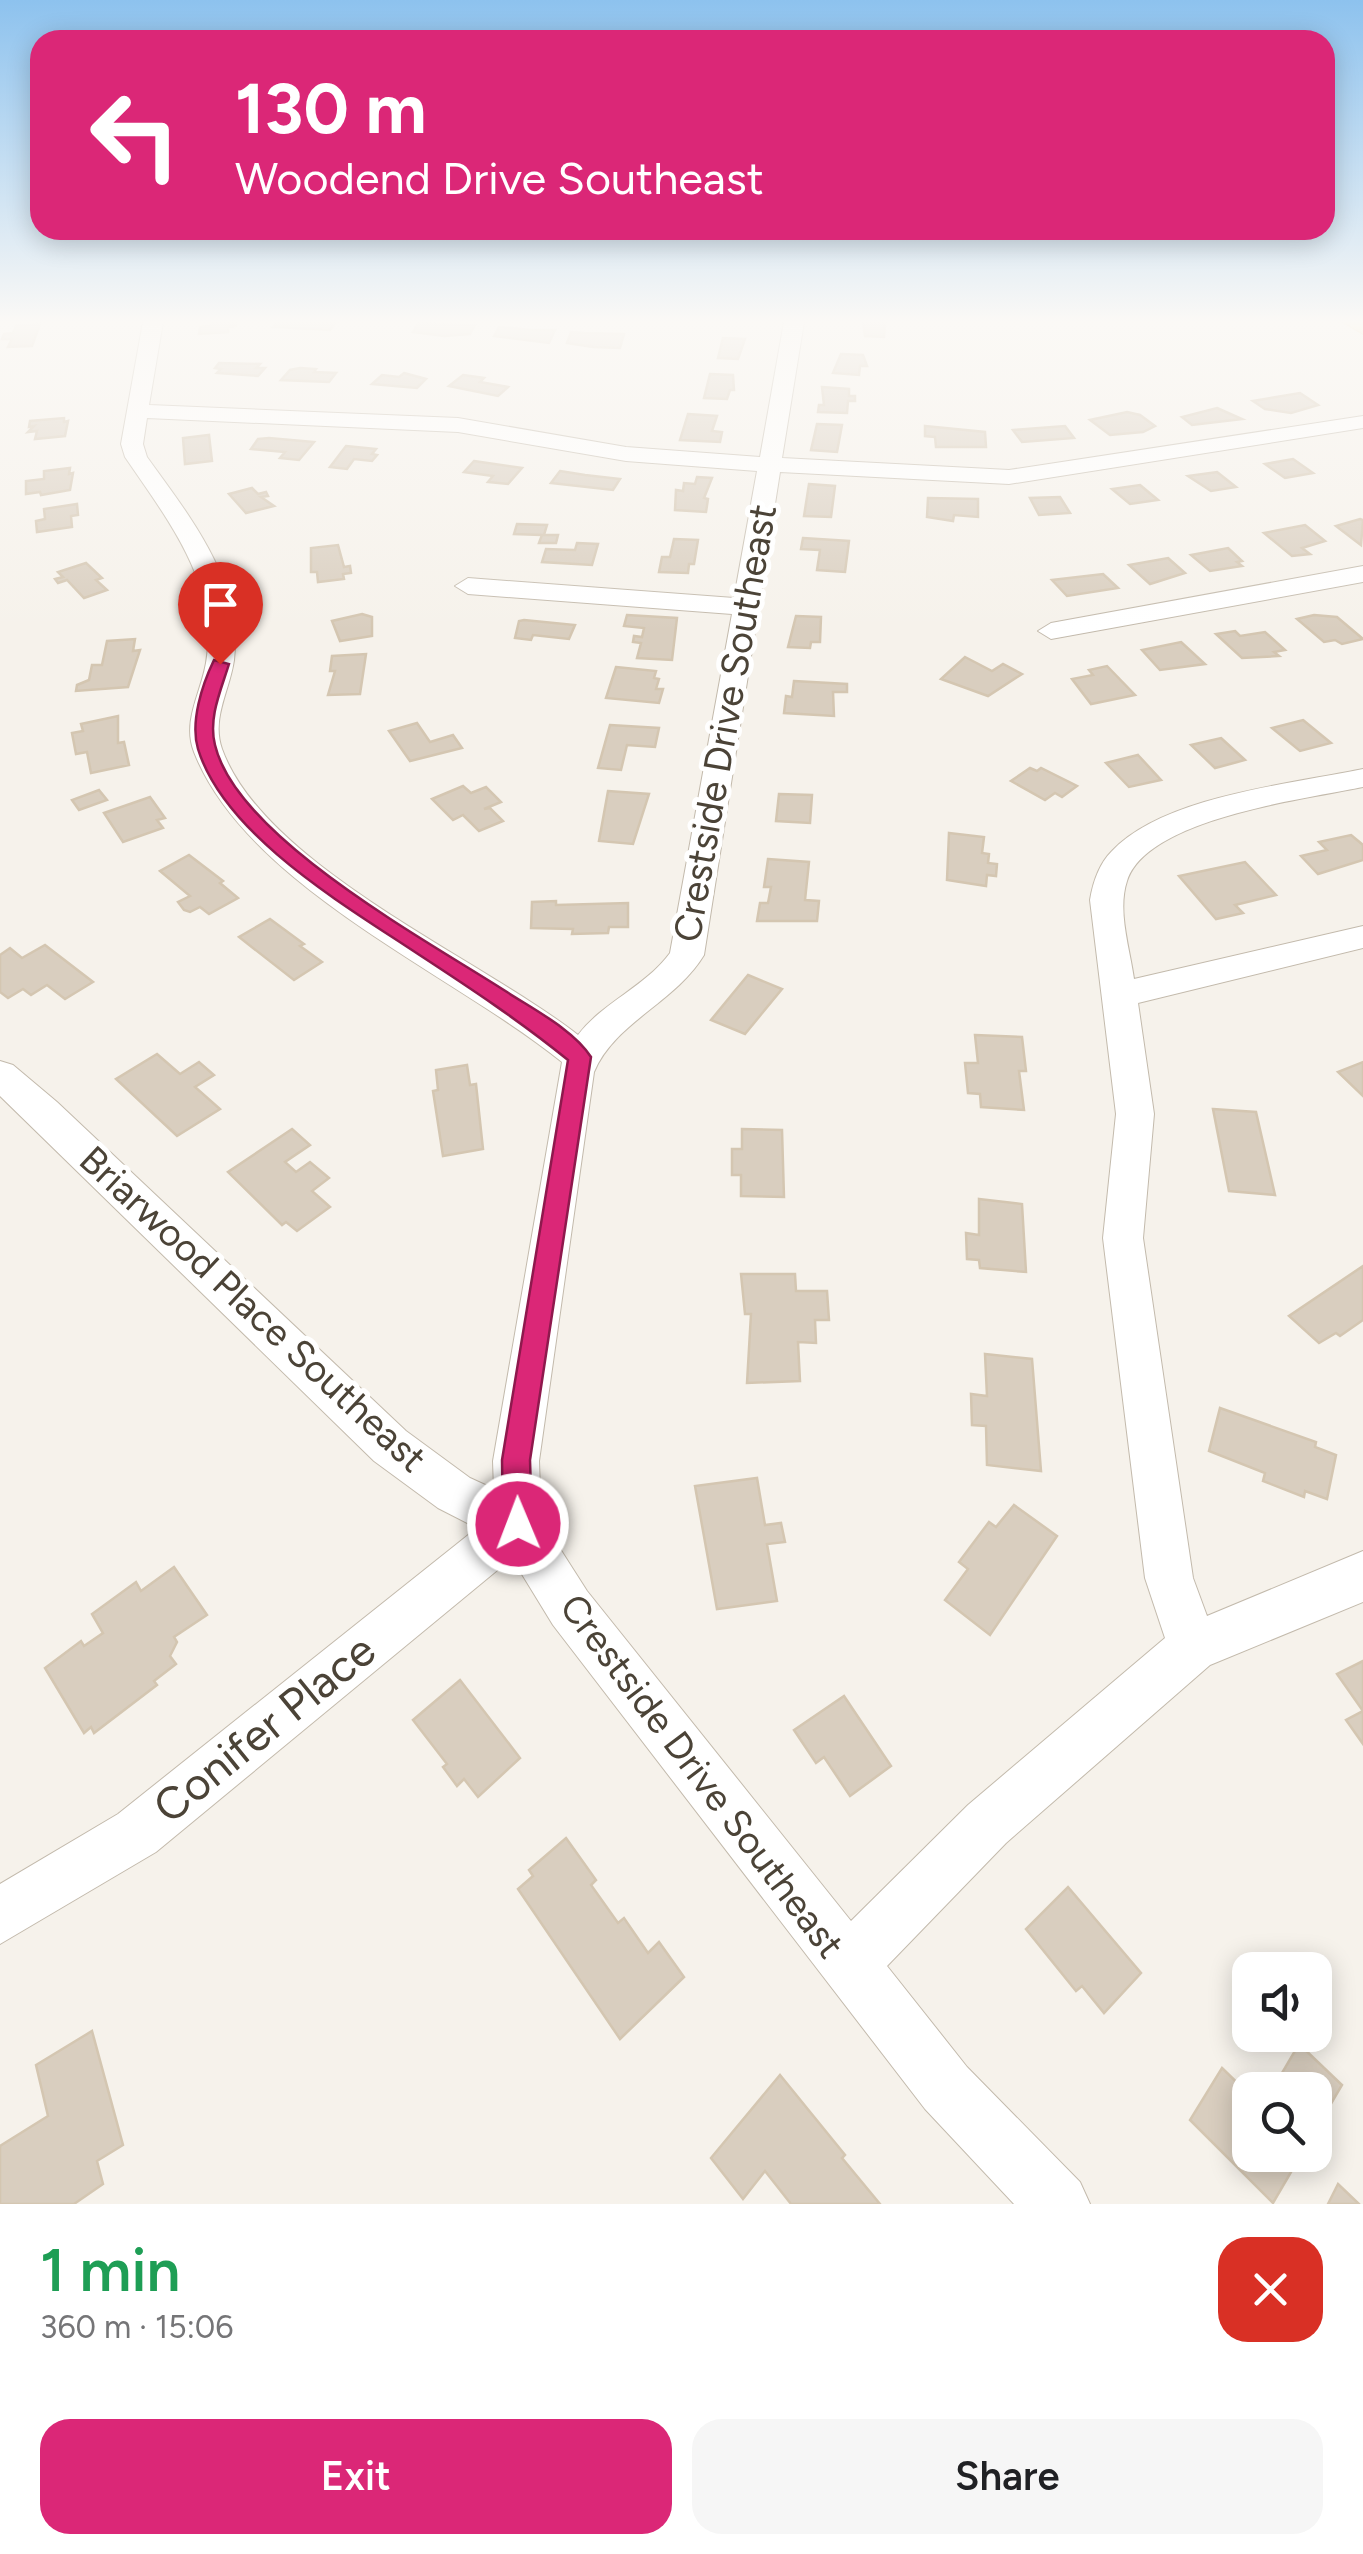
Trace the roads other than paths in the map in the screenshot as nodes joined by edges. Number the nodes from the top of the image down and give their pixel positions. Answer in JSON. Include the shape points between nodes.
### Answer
{"nodes":[{"id":1,"x":135,"y":425,"type":"edge"},
{"id":2,"x":455,"y":425,"type":"edge"},
{"id":3,"x":776,"y":425,"type":"edge"},
{"id":4,"x":1346,"y":425,"type":"edge"},
{"id":5,"x":769,"y":465,"type":"junction"},
{"id":6,"x":1363,"y":574,"type":"edge"},
{"id":7,"x":468,"y":586,"type":"dead end"},
{"id":8,"x":746,"y":607,"type":"junction"},
{"id":9,"x":1051,"y":631,"type":"dead end"},
{"id":10,"x":1363,"y":778,"type":"edge"},
{"id":11,"x":1362,"y":939,"type":"edge"},
{"id":12,"x":1120,"y":995,"type":"junction"},
{"id":13,"x":580,"y":1057,"type":"junction"},
{"id":14,"x":0,"y":1075,"type":"edge"},
{"id":15,"x":518,"y":1524,"type":"junction"},
{"id":16,"x":1363,"y":1575,"type":"edge"},
{"id":17,"x":1194,"y":1647,"type":"junction"},
{"id":18,"x":0,"y":1916,"type":"edge"},
{"id":19,"x":847,"y":1966,"type":"junction"},
{"id":20,"x":1058,"y":2204,"type":"edge"}],
"edges":[{"from":1,"to":13,"type":"street","via":[[136,456],[210,574],[221,608],[220,664],[203,722],[224,787],[310,873]]},
{"from":2,"to":5,"type":"street","via":[[626,454]]},
{"from":3,"to":5,"type":"street","name":"Crestside Drive Southeast"},
{"from":4,"to":5,"type":"street","via":[[1035,476]]},
{"from":5,"to":8,"type":"street","name":"Crestside Drive Southeast"},
{"from":6,"to":9,"type":"street"},
{"from":7,"to":8,"type":"street"},
{"from":8,"to":13,"type":"street","name":"Crestside Drive Southeast","via":[[687,955],[668,981],[587,1043]]},
{"from":10,"to":12,"type":"street","via":[[1219,810],[1137,844],[1121,860],[1106,900]]},
{"from":11,"to":12,"type":"street"},
{"from":12,"to":17,"type":"street","via":[[1135,1114],[1123,1238],[1169,1578]]},
{"from":13,"to":15,"type":"street","via":[[516,1460]]},
{"from":14,"to":15,"type":"street","name":"Briarwood Place Southeast","via":[[390,1446],[454,1493]]},
{"from":15,"to":18,"type":"street","name":"Conifer Place","via":[[137,1833]]},
{"from":15,"to":19,"type":"street","name":"Crestside Drive Southeast","via":[[580,1622]]},
{"from":16,"to":17,"type":"street"},
{"from":17,"to":19,"type":"street","via":[[987,1824]]},
{"from":19,"to":20,"type":"street","name":"Crestside Drive Southeast","via":[[946,2088]]}]}
